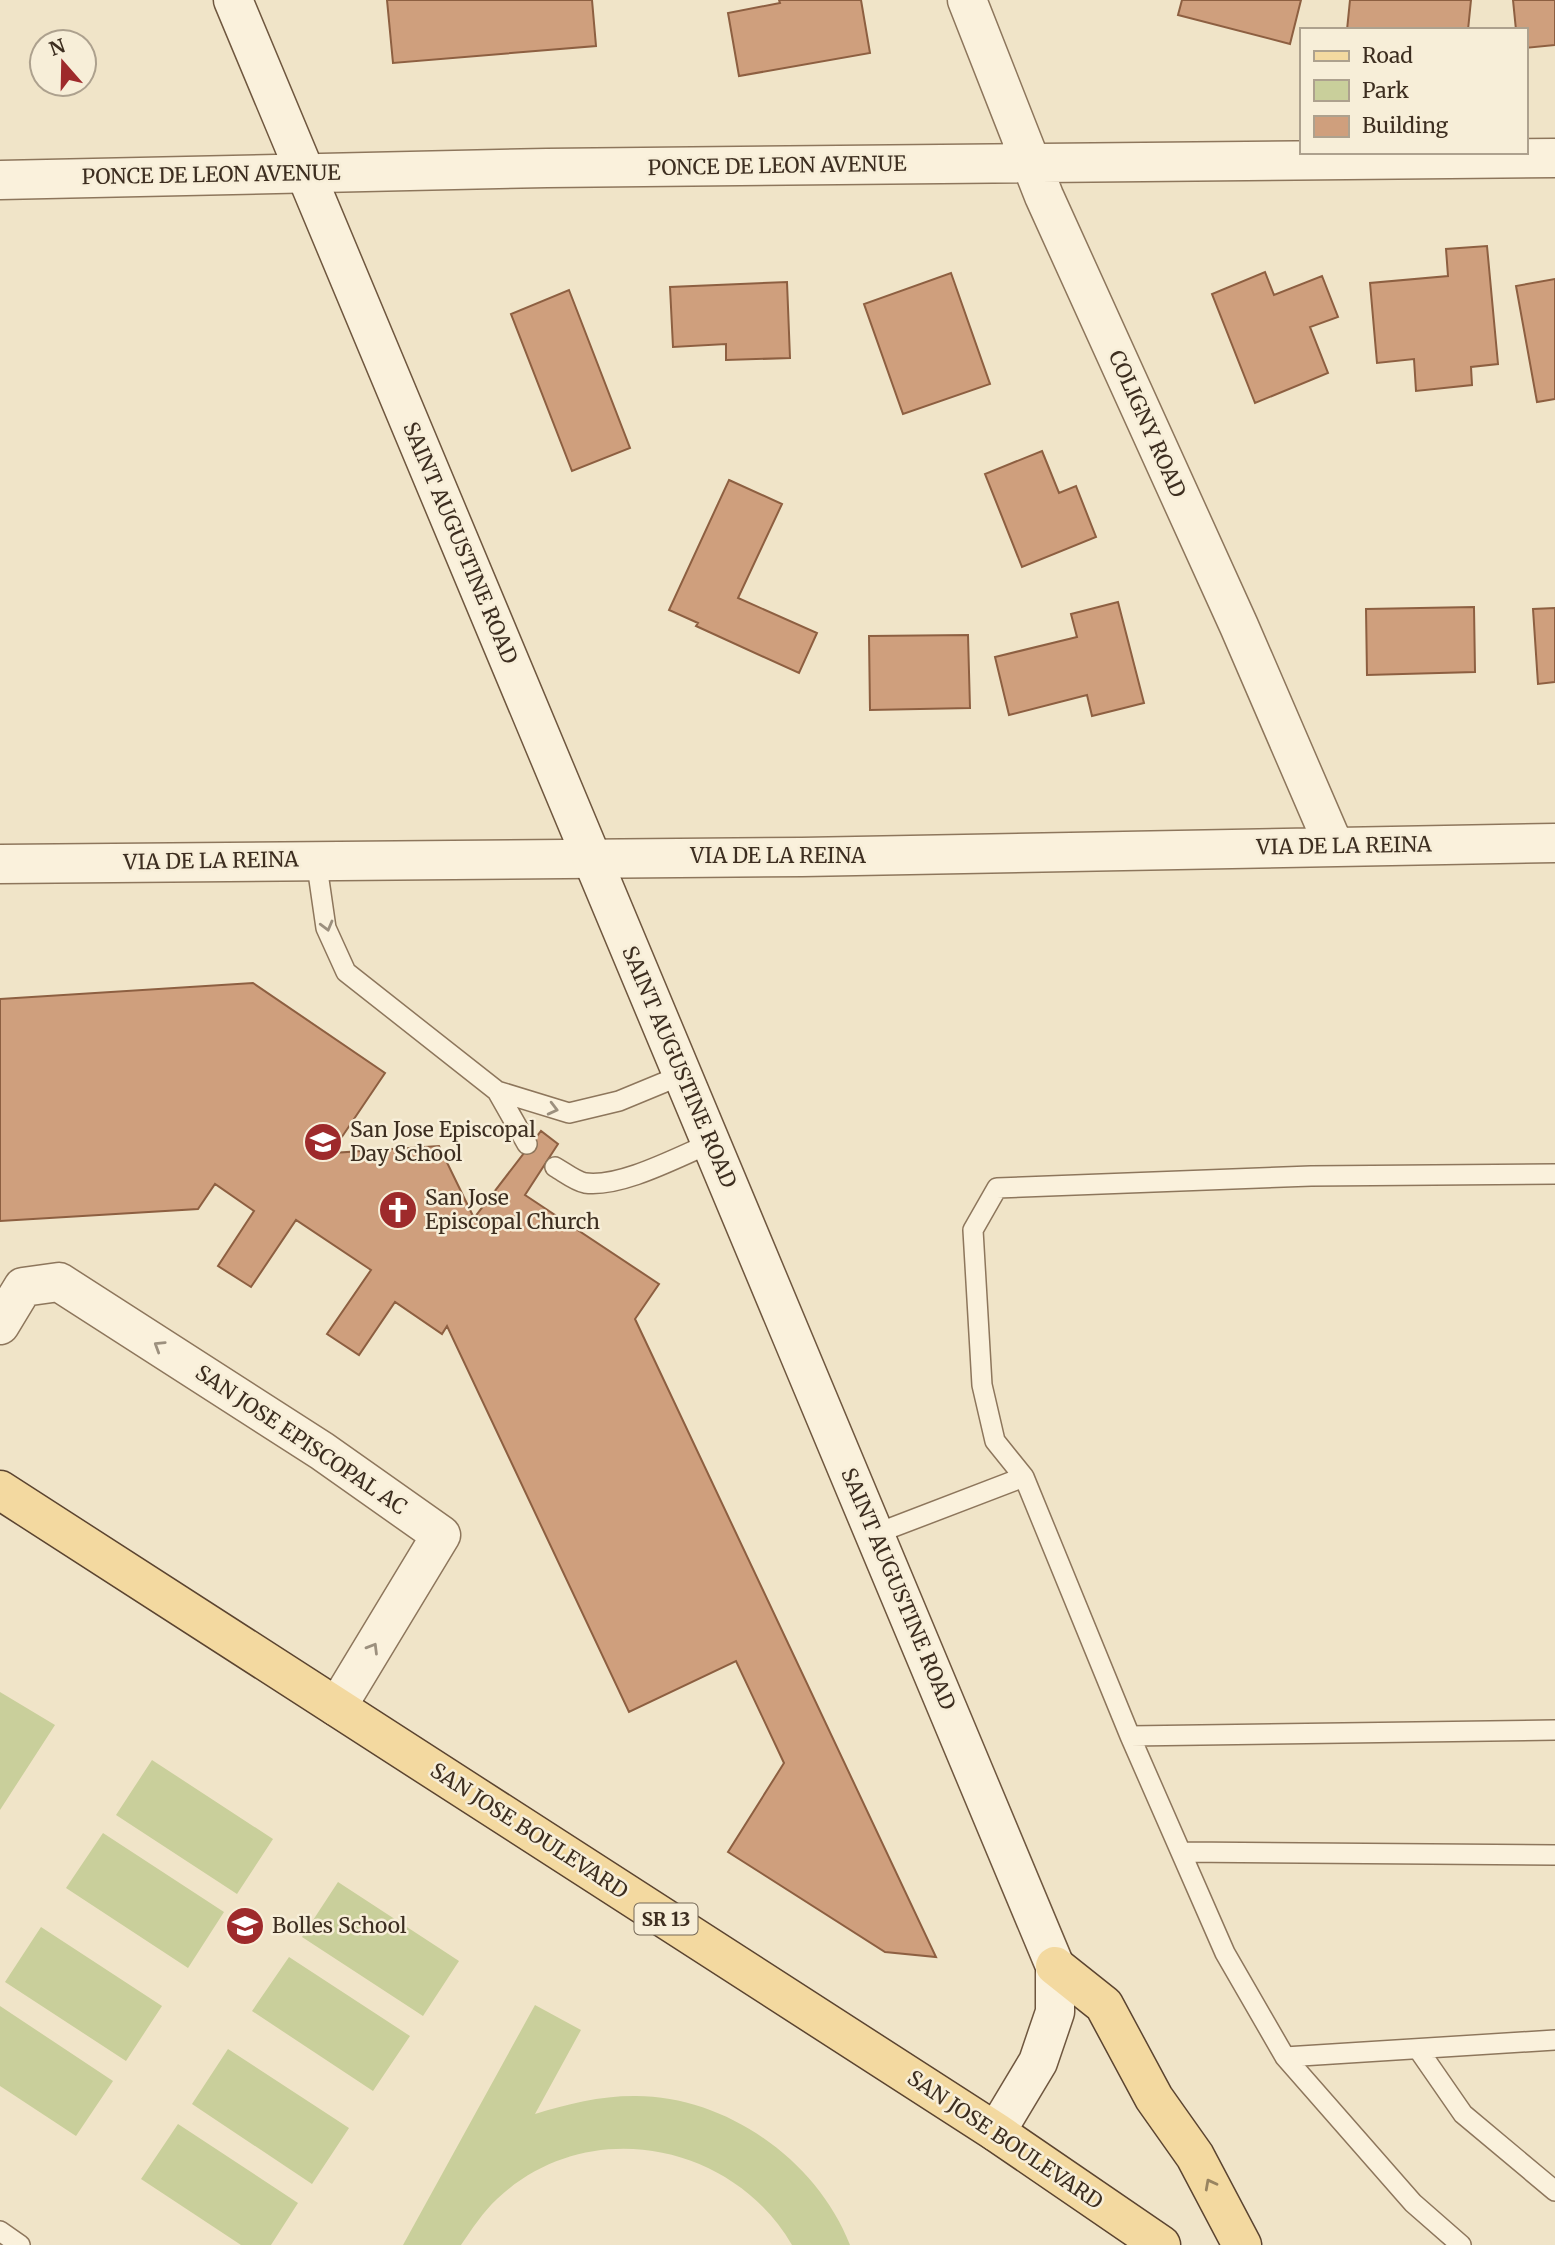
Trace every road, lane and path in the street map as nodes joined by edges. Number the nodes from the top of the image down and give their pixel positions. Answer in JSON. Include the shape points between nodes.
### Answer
{"nodes":[{"id":1,"x":233,"y":0,"type":"edge"},
{"id":2,"x":967,"y":0,"type":"edge"},
{"id":3,"x":1555,"y":158,"type":"edge"},
{"id":4,"x":1032,"y":163,"type":"junction"},
{"id":5,"x":306,"y":173,"type":"junction"},
{"id":6,"x":0,"y":180,"type":"edge"},
{"id":7,"x":1555,"y":843,"type":"edge"},
{"id":8,"x":1334,"y":846,"type":"junction"},
{"id":9,"x":590,"y":856,"type":"junction"},
{"id":10,"x":316,"y":859,"type":"junction"},
{"id":11,"x":0,"y":864,"type":"edge"},
{"id":12,"x":682,"y":1075,"type":"junction"},
{"id":13,"x":496,"y":1091,"type":"junction"},
{"id":14,"x":711,"y":1143,"type":"junction"},
{"id":15,"x":527,"y":1144,"type":"dead end"},
{"id":16,"x":555,"y":1167,"type":"dead end"},
{"id":17,"x":1555,"y":1174,"type":"edge"},
{"id":18,"x":0,"y":1325,"type":"edge"},
{"id":19,"x":1024,"y":1477,"type":"junction"},
{"id":20,"x":0,"y":1490,"type":"edge"},
{"id":21,"x":875,"y":1535,"type":"junction"},
{"id":22,"x":337,"y":1707,"type":"junction"},
{"id":23,"x":1555,"y":1730,"type":"edge"},
{"id":24,"x":1130,"y":1736,"type":"junction"},
{"id":25,"x":1181,"y":1852,"type":"junction"},
{"id":26,"x":1555,"y":1855,"type":"edge"},
{"id":27,"x":1055,"y":1966,"type":"junction"},
{"id":28,"x":1553,"y":2043,"type":"edge"},
{"id":29,"x":1418,"y":2049,"type":"junction"},
{"id":30,"x":1285,"y":2057,"type":"junction"},
{"id":31,"x":996,"y":2132,"type":"junction"},
{"id":32,"x":1555,"y":2191,"type":"edge"},
{"id":33,"x":0,"y":2231,"type":"edge"},
{"id":34,"x":20,"y":2245,"type":"edge"},
{"id":35,"x":1161,"y":2245,"type":"edge"},
{"id":36,"x":1242,"y":2245,"type":"edge"},
{"id":37,"x":1461,"y":2245,"type":"edge"}],
"edges":[{"from":1,"to":5,"type":"street","name":"SAINT AUGUSTINE ROAD"},
{"from":2,"to":4,"type":"street","name":"COLIGNY ROAD"},
{"from":3,"to":4,"type":"street","name":"PONCE DE LEON AVENUE"},
{"from":4,"to":5,"type":"street","name":"PONCE DE LEON AVENUE"},
{"from":4,"to":8,"type":"street","name":"COLIGNY ROAD"},
{"from":5,"to":6,"type":"street","name":"PONCE DE LEON AVENUE"},
{"from":5,"to":9,"type":"street","name":"SAINT AUGUSTINE ROAD"},
{"from":7,"to":8,"type":"street","name":"VIA DE LA REINA"},
{"from":8,"to":9,"type":"street","name":"VIA DE LA REINA","via":[[802,857]]},
{"from":9,"to":10,"type":"street","name":"VIA DE LA REINA"},
{"from":9,"to":12,"type":"street","name":"SAINT AUGUSTINE ROAD"},
{"from":10,"to":11,"type":"street","name":"VIA DE LA REINA"},
{"from":10,"to":13,"type":"lane","one_way":true,"via":[[326,928],[346,972]]},
{"from":13,"to":12,"type":"lane","one_way":true,"via":[[569,1113],[619,1101]]},
{"from":12,"to":14,"type":"street","name":"SAINT AUGUSTINE ROAD"},
{"from":13,"to":15,"type":"lane"},
{"from":14,"to":16,"type":"lane","via":[[607,1181],[583,1183]]},
{"from":14,"to":21,"type":"street","name":"SAINT AUGUSTINE ROAD"},
{"from":17,"to":19,"type":"lane","via":[[1311,1176],[997,1188],[973,1230],[982,1385],[995,1441]]},
{"from":22,"to":18,"type":"street","name":"SAN JOSE EPISCOPAL AC","one_way":true,"via":[[442,1535],[312,1444],[59,1282],[23,1287]]},
{"from":19,"to":21,"type":"lane"},
{"from":19,"to":24,"type":"lane"},
{"from":20,"to":22,"type":"main road","name":"SAN JOSE BOULEVARD","number":"SR 13"},
{"from":21,"to":27,"type":"street","name":"SAINT AUGUSTINE ROAD"},
{"from":22,"to":31,"type":"main road","name":"SAN JOSE BOULEVARD","number":"SR 13"},
{"from":23,"to":24,"type":"lane"},
{"from":24,"to":25,"type":"lane"},
{"from":25,"to":26,"type":"lane"},
{"from":25,"to":30,"type":"lane","via":[[1225,1953]]},
{"from":27,"to":31,"type":"street","name":"SAINT AUGUSTINE ROAD","via":[[1055,2012],[1038,2062]]},
{"from":36,"to":27,"type":"main road","one_way":true,"via":[[1195,2156],[1154,2098],[1104,2006]]},
{"from":28,"to":29,"type":"lane"},
{"from":29,"to":30,"type":"lane"},
{"from":29,"to":32,"type":"lane","via":[[1463,2114]]},
{"from":30,"to":37,"type":"lane","via":[[1413,2203]]},
{"from":31,"to":35,"type":"main road","name":"SAN JOSE BOULEVARD","number":"SR 13"},
{"from":33,"to":34,"type":"lane"}]}
